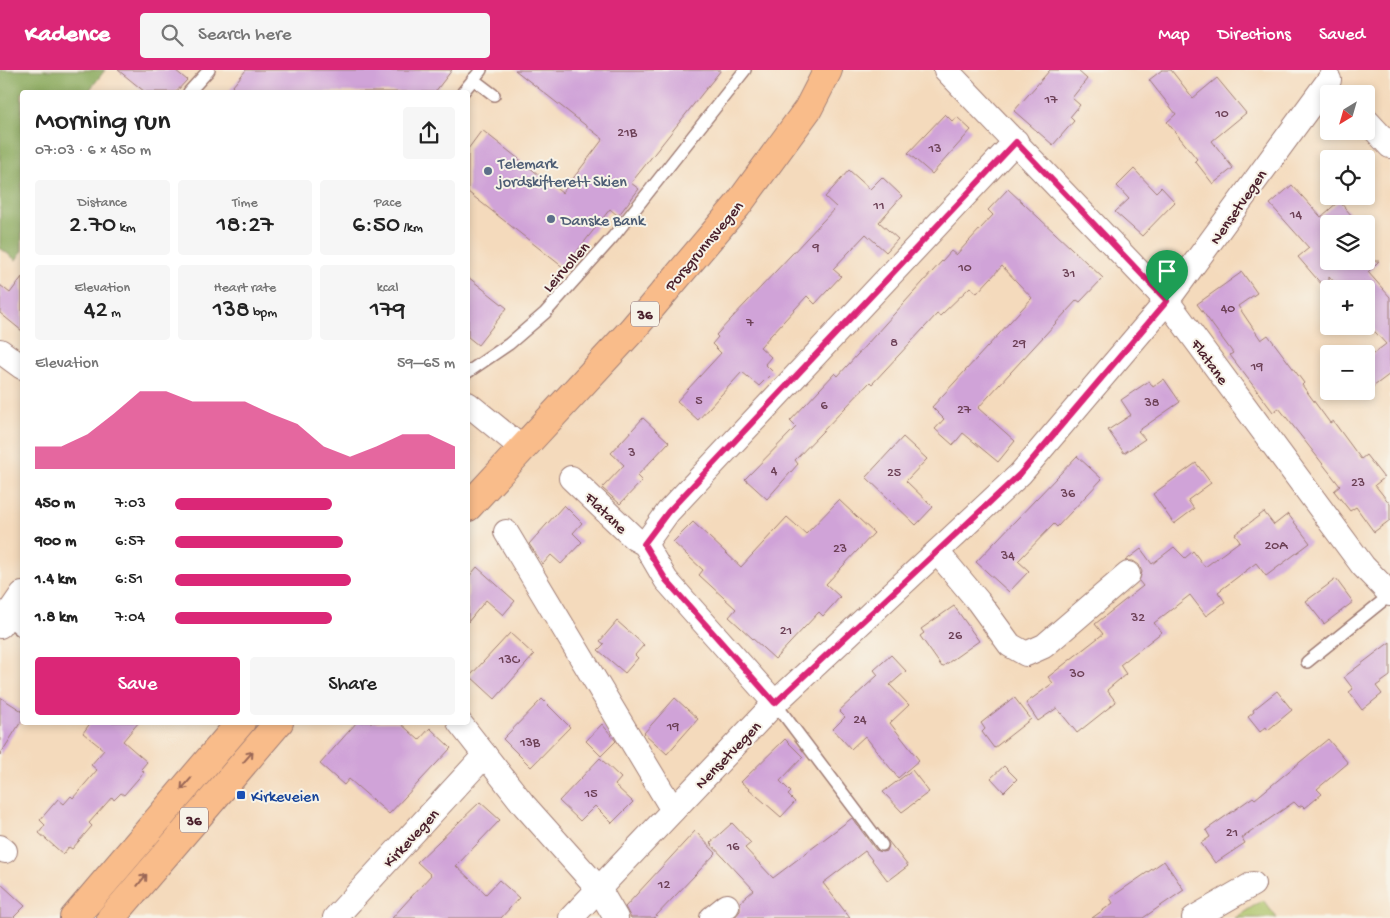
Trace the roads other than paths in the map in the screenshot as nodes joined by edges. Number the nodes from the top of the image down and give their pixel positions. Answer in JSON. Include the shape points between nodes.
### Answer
{"nodes":[{"id":1,"x":209,"y":70,"type":"edge"},
{"id":2,"x":745,"y":70,"type":"edge"},
{"id":3,"x":828,"y":70,"type":"edge"},
{"id":4,"x":849,"y":70,"type":"edge"},
{"id":5,"x":946,"y":70,"type":"edge"},
{"id":6,"x":477,"y":75,"type":"edge"},
{"id":7,"x":1330,"y":81,"type":"edge"},
{"id":8,"x":191,"y":90,"type":"edge"},
{"id":9,"x":465,"y":90,"type":"edge"},
{"id":10,"x":494,"y":95,"type":"dead end"},
{"id":11,"x":808,"y":109,"type":"junction"},
{"id":12,"x":1375,"y":130,"type":"edge"},
{"id":13,"x":1016,"y":142,"type":"junction"},
{"id":14,"x":1390,"y":146,"type":"edge"},
{"id":15,"x":1167,"y":301,"type":"junction"},
{"id":16,"x":0,"y":351,"type":"edge"},
{"id":17,"x":20,"y":366,"type":"edge"},
{"id":18,"x":470,"y":371,"type":"edge"},
{"id":19,"x":470,"y":406,"type":"edge"},
{"id":20,"x":522,"y":448,"type":"junction"},
{"id":21,"x":571,"y":478,"type":"dead end"},
{"id":22,"x":470,"y":505,"type":"edge"},
{"id":23,"x":506,"y":532,"type":"dead end"},
{"id":24,"x":644,"y":544,"type":"junction"},
{"id":25,"x":937,"y":552,"type":"junction"},
{"id":26,"x":1128,"y":574,"type":"dead end"},
{"id":27,"x":1390,"y":594,"type":"edge"},
{"id":28,"x":20,"y":599,"type":"edge"},
{"id":29,"x":9,"y":625,"type":"edge"},
{"id":30,"x":1307,"y":662,"type":"dead end"},
{"id":31,"x":775,"y":703,"type":"junction"},
{"id":32,"x":239,"y":725,"type":"edge"},
{"id":33,"x":276,"y":725,"type":"edge"},
{"id":34,"x":461,"y":725,"type":"edge"},
{"id":35,"x":485,"y":755,"type":"junction"},
{"id":36,"x":673,"y":810,"type":"junction"},
{"id":37,"x":882,"y":845,"type":"dead end"},
{"id":38,"x":1252,"y":884,"type":"dead end"},
{"id":39,"x":599,"y":888,"type":"junction"},
{"id":40,"x":81,"y":916,"type":"edge"},
{"id":41,"x":111,"y":918,"type":"edge"},
{"id":42,"x":335,"y":918,"type":"edge"},
{"id":43,"x":571,"y":918,"type":"edge"},
{"id":44,"x":616,"y":918,"type":"edge"},
{"id":45,"x":1194,"y":918,"type":"edge"}],
"edges":[{"from":1,"to":8,"type":"lane"},
{"from":2,"to":18,"type":"lane","name":"Leirvollen","via":[[613,237],[545,313],[509,344]]},
{"from":3,"to":11,"type":"highway","name":"Porsgrunnsvegen","number":"36"},
{"from":4,"to":11,"type":"highway","name":"Porsgrunnsvegen","number":"36"},
{"from":5,"to":13,"type":"street","name":"Flatane"},
{"from":6,"to":9,"type":"lane"},
{"from":6,"to":10,"type":"lane"},
{"from":7,"to":15,"type":"street","name":"Nensetvegen"},
{"from":11,"to":20,"type":"highway","name":"Porsgrunnsvegen","number":"36","via":[[736,206],[632,330]]},
{"from":12,"to":14,"type":"street"},
{"from":13,"to":15,"type":"street","name":"Flatane"},
{"from":13,"to":24,"type":"street","name":"Flatane","via":[[668,512]]},
{"from":15,"to":25,"type":"street","name":"Nensetvegen","via":[[1020,474]]},
{"from":15,"to":27,"type":"street","name":"Flatane","via":[[1363,566]]},
{"from":16,"to":17,"type":"street"},
{"from":19,"to":20,"type":"street"},
{"from":20,"to":22,"type":"highway","name":"Porsgrunnsvegen","number":"36"},
{"from":21,"to":24,"type":"street","name":"Flatane"},
{"from":23,"to":36,"type":"street"},
{"from":24,"to":31,"type":"street","name":"Flatane","via":[[666,580]]},
{"from":25,"to":26,"type":"street","via":[[978,600],[1010,645],[1026,654],[1044,646]]},
{"from":25,"to":31,"type":"street","name":"Nensetvegen"},
{"from":27,"to":30,"type":"lane"},
{"from":28,"to":29,"type":"street"},
{"from":31,"to":36,"type":"street","name":"Nensetvegen"},
{"from":31,"to":37,"type":"lane"},
{"from":32,"to":40,"type":"highway","number":"36","one_way":true},
{"from":41,"to":33,"type":"highway","number":"36","one_way":true},
{"from":34,"to":35,"type":"street"},
{"from":35,"to":39,"type":"street","via":[[524,805]]},
{"from":35,"to":42,"type":"street","name":"Kirkevegen"},
{"from":36,"to":39,"type":"street","name":"Nensetvegen"},
{"from":38,"to":45,"type":"street"},
{"from":39,"to":43,"type":"street","name":"Nensetvegen"},
{"from":39,"to":44,"type":"street"}]}
